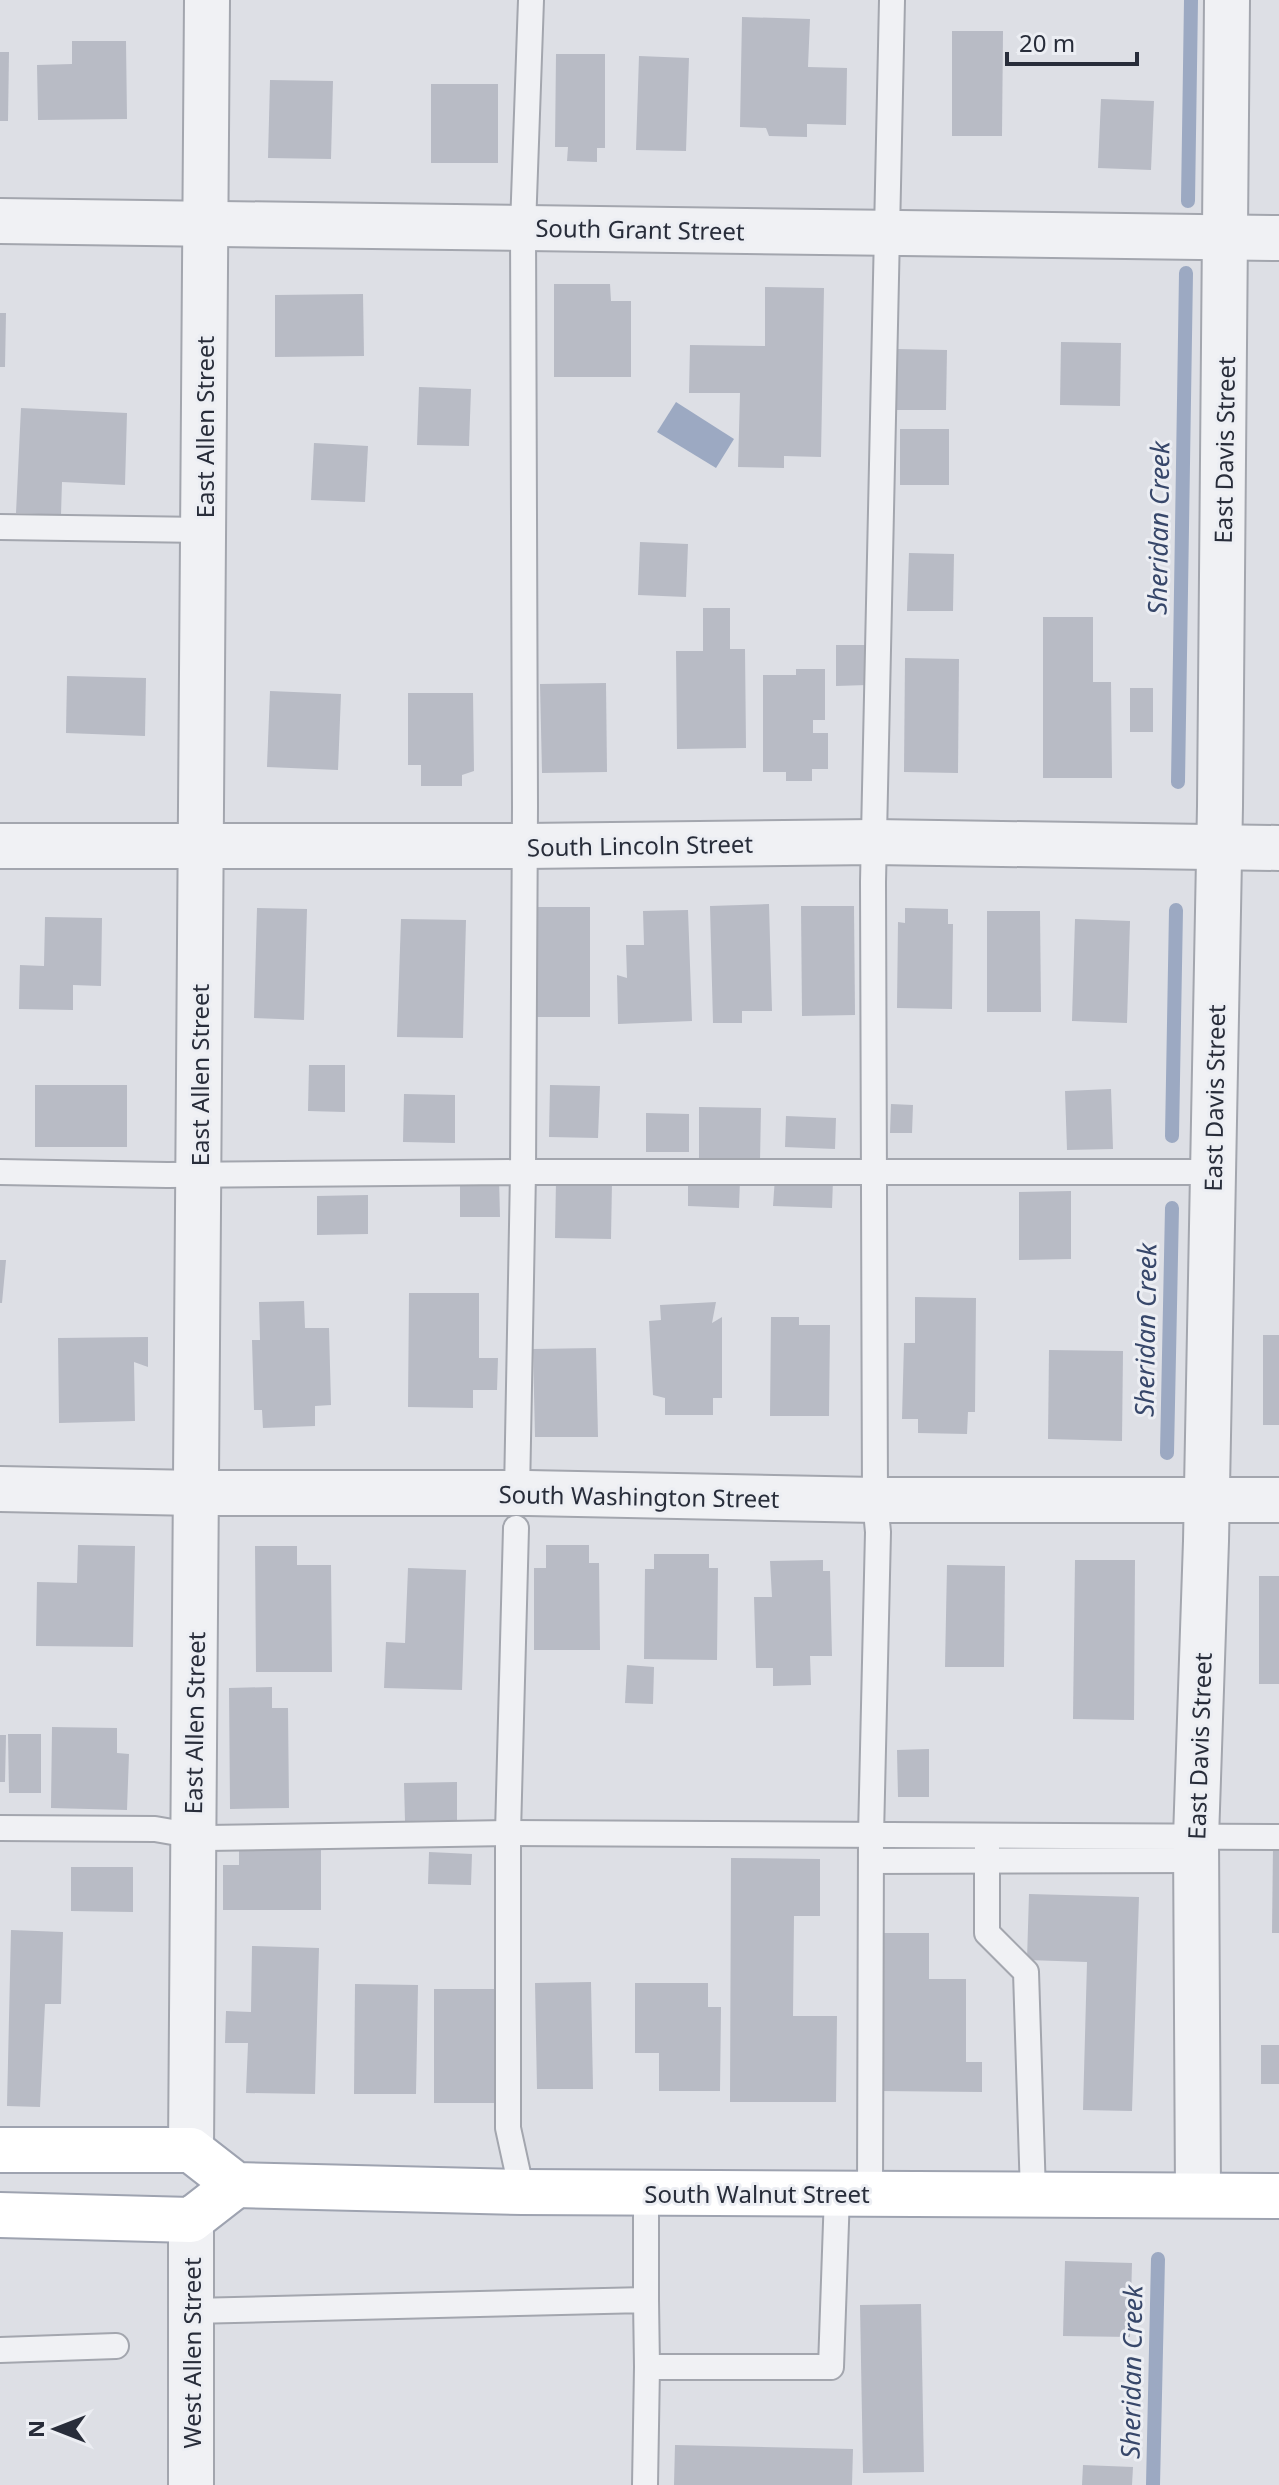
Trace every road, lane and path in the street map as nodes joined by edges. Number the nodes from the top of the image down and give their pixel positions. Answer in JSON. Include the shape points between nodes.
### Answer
{"nodes":[{"id":1,"x":207,"y":0,"type":"edge"},
{"id":2,"x":531,"y":0,"type":"edge"},
{"id":3,"x":892,"y":0,"type":"edge"},
{"id":4,"x":1227,"y":0,"type":"edge"},
{"id":5,"x":0,"y":221,"type":"edge"},
{"id":6,"x":205,"y":223,"type":"junction"},
{"id":7,"x":523,"y":227,"type":"junction"},
{"id":8,"x":886,"y":232,"type":"junction"},
{"id":9,"x":1226,"y":238,"type":"junction"},
{"id":10,"x":1279,"y":238,"type":"edge"},
{"id":11,"x":0,"y":527,"type":"edge"},
{"id":12,"x":203,"y":530,"type":"junction"},
{"id":13,"x":874,"y":842,"type":"junction"},
{"id":14,"x":201,"y":845,"type":"junction"},
{"id":15,"x":0,"y":846,"type":"edge"},
{"id":16,"x":525,"y":846,"type":"junction"},
{"id":17,"x":1219,"y":847,"type":"junction"},
{"id":18,"x":1279,"y":848,"type":"edge"},
{"id":19,"x":0,"y":1172,"type":"edge"},
{"id":20,"x":523,"y":1172,"type":"junction"},
{"id":21,"x":874,"y":1172,"type":"junction"},
{"id":22,"x":1212,"y":1172,"type":"junction"},
{"id":23,"x":198,"y":1175,"type":"junction"},
{"id":24,"x":0,"y":1489,"type":"edge"},
{"id":25,"x":196,"y":1493,"type":"junction"},
{"id":26,"x":875,"y":1500,"type":"junction"},
{"id":27,"x":1206,"y":1500,"type":"junction"},
{"id":28,"x":1279,"y":1500,"type":"edge"},
{"id":29,"x":517,"y":1510,"type":"junction"},
{"id":30,"x":0,"y":1828,"type":"edge"},
{"id":31,"x":508,"y":1833,"type":"junction"},
{"id":32,"x":193,"y":1835,"type":"junction"},
{"id":33,"x":871,"y":1836,"type":"junction"},
{"id":34,"x":1279,"y":1837,"type":"edge"},
{"id":35,"x":987,"y":1849,"type":"junction"},
{"id":36,"x":1196,"y":1849,"type":"junction"},
{"id":37,"x":871,"y":1861,"type":"junction"},
{"id":38,"x":0,"y":2150,"type":"edge"},
{"id":39,"x":191,"y":2150,"type":"junction"},
{"id":40,"x":236,"y":2185,"type":"junction"},
{"id":41,"x":522,"y":2192,"type":"junction"},
{"id":42,"x":646,"y":2193,"type":"junction"},
{"id":43,"x":853,"y":2194,"type":"junction"},
{"id":44,"x":1033,"y":2194,"type":"junction"},
{"id":45,"x":1198,"y":2195,"type":"junction"},
{"id":46,"x":1279,"y":2196,"type":"edge"},
{"id":47,"x":0,"y":2215,"type":"edge"},
{"id":48,"x":191,"y":2220,"type":"junction"},
{"id":49,"x":646,"y":2300,"type":"junction"},
{"id":50,"x":191,"y":2311,"type":"junction"},
{"id":51,"x":116,"y":2346,"type":"dead end"},
{"id":52,"x":0,"y":2350,"type":"edge"},
{"id":53,"x":647,"y":2367,"type":"junction"},
{"id":54,"x":191,"y":2485,"type":"edge"},
{"id":55,"x":645,"y":2485,"type":"edge"}],
"edges":[{"from":1,"to":6,"type":"street","name":"East Allen Street"},
{"from":2,"to":7,"type":"lane"},
{"from":3,"to":8,"type":"lane"},
{"from":4,"to":9,"type":"street","name":"East Davis Street"},
{"from":5,"to":6,"type":"street","name":"South Grant Street"},
{"from":6,"to":7,"type":"street","name":"South Grant Street"},
{"from":6,"to":12,"type":"street","name":"East Allen Street"},
{"from":7,"to":8,"type":"street","name":"South Grant Street"},
{"from":7,"to":16,"type":"lane"},
{"from":8,"to":9,"type":"street","name":"South Grant Street"},
{"from":8,"to":13,"type":"lane"},
{"from":9,"to":10,"type":"street","name":"South Grant Street"},
{"from":9,"to":17,"type":"street","name":"East Davis Street"},
{"from":11,"to":12,"type":"lane"},
{"from":12,"to":14,"type":"street","name":"East Allen Street"},
{"from":13,"to":16,"type":"street","name":"South Lincoln Street"},
{"from":13,"to":17,"type":"street","name":"South Lincoln Street"},
{"from":13,"to":21,"type":"lane"},
{"from":14,"to":15,"type":"street","name":"South Lincoln Street"},
{"from":14,"to":16,"type":"street","name":"South Lincoln Street"},
{"from":14,"to":23,"type":"street","name":"East Allen Street"},
{"from":16,"to":20,"type":"lane"},
{"from":17,"to":18,"type":"street","name":"South Lincoln Street"},
{"from":17,"to":22,"type":"street","name":"East Davis Street"},
{"from":19,"to":23,"type":"lane"},
{"from":20,"to":21,"type":"lane"},
{"from":20,"to":23,"type":"lane"},
{"from":20,"to":29,"type":"lane"},
{"from":21,"to":22,"type":"lane"},
{"from":21,"to":26,"type":"lane"},
{"from":22,"to":27,"type":"street","name":"East Davis Street"},
{"from":23,"to":25,"type":"street","name":"East Allen Street"},
{"from":24,"to":25,"type":"street","name":"South Washington Street"},
{"from":25,"to":29,"type":"street","name":"South Washington Street"},
{"from":25,"to":32,"type":"street","name":"East Allen Street"},
{"from":26,"to":27,"type":"street","name":"South Washington Street"},
{"from":26,"to":29,"type":"street","name":"South Washington Street"},
{"from":26,"to":33,"type":"lane"},
{"from":27,"to":28,"type":"street","name":"South Washington Street"},
{"from":27,"to":36,"type":"street","name":"East Davis Street"},
{"from":29,"to":31,"type":"lane"},
{"from":30,"to":32,"type":"lane","via":[[155,1829]]},
{"from":31,"to":32,"type":"lane"},
{"from":31,"to":33,"type":"lane"},
{"from":31,"to":41,"type":"lane","via":[[508,2128]]},
{"from":32,"to":39,"type":"street","name":"East Allen Street"},
{"from":33,"to":35,"type":"lane"},
{"from":33,"to":37,"type":"lane"},
{"from":34,"to":36,"type":"lane"},
{"from":35,"to":36,"type":"lane"},
{"from":35,"to":37,"type":"lane"},
{"from":35,"to":44,"type":"lane","via":[[987,1933],[1026,1972]]},
{"from":36,"to":45,"type":"street","name":"East Davis Street"},
{"from":37,"to":43,"type":"lane"},
{"from":38,"to":39,"type":"main road"},
{"from":39,"to":40,"type":"main road"},
{"from":40,"to":41,"type":"main road","name":"South Walnut Street"},
{"from":40,"to":48,"type":"main road"},
{"from":41,"to":42,"type":"main road","name":"South Walnut Street"},
{"from":42,"to":43,"type":"main road","name":"South Walnut Street"},
{"from":42,"to":49,"type":"lane"},
{"from":43,"to":44,"type":"main road","name":"South Walnut Street"},
{"from":43,"to":53,"type":"lane","via":[[831,2367]]},
{"from":44,"to":45,"type":"main road","name":"South Walnut Street"},
{"from":45,"to":46,"type":"main road","name":"South Walnut Street"},
{"from":47,"to":48,"type":"main road"},
{"from":48,"to":50,"type":"street","name":"West Allen Street"},
{"from":49,"to":50,"type":"lane"},
{"from":49,"to":53,"type":"lane"},
{"from":50,"to":54,"type":"street","name":"West Allen Street"},
{"from":51,"to":52,"type":"lane"},
{"from":53,"to":55,"type":"lane"}]}
